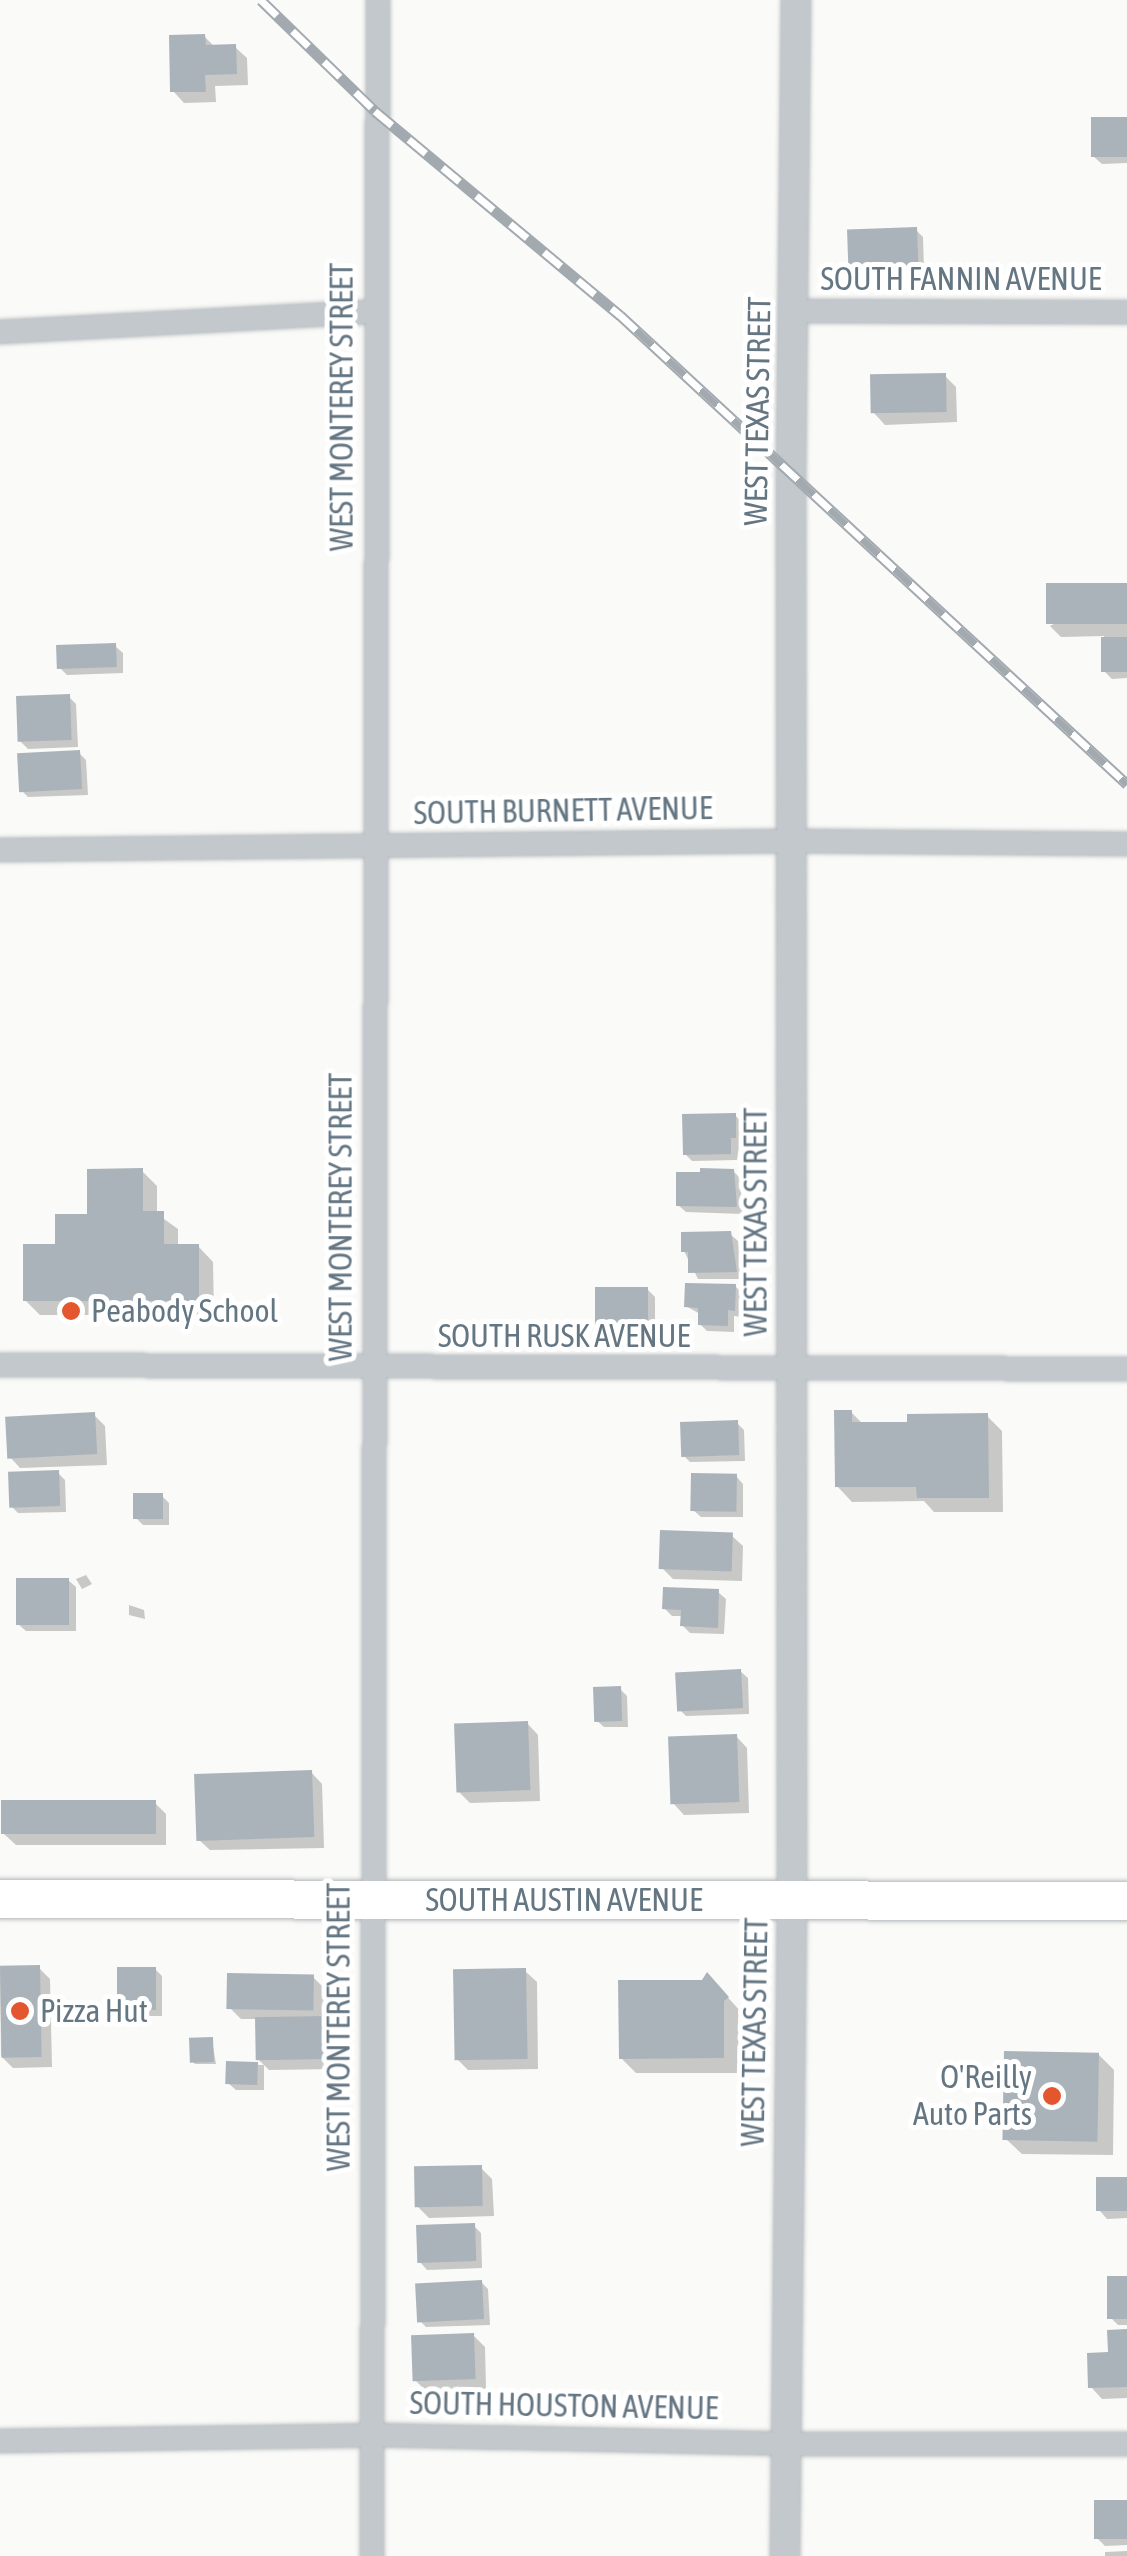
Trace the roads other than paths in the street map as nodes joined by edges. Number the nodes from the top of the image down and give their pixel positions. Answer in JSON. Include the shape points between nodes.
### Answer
{"nodes":[{"id":1,"x":378,"y":0,"type":"edge"},
{"id":2,"x":796,"y":0,"type":"edge"},
{"id":3,"x":374,"y":312,"type":"junction"},
{"id":4,"x":795,"y":312,"type":"junction"},
{"id":5,"x":1127,"y":312,"type":"edge"},
{"id":6,"x":0,"y":332,"type":"edge"},
{"id":7,"x":791,"y":840,"type":"junction"},
{"id":8,"x":1127,"y":844,"type":"edge"},
{"id":9,"x":376,"y":846,"type":"junction"},
{"id":10,"x":0,"y":850,"type":"edge"},
{"id":11,"x":0,"y":1365,"type":"edge"},
{"id":12,"x":372,"y":1368,"type":"junction"},
{"id":13,"x":1127,"y":1369,"type":"edge"},
{"id":14,"x":790,"y":1370,"type":"junction"},
{"id":15,"x":0,"y":1899,"type":"edge"},
{"id":16,"x":372,"y":1900,"type":"junction"},
{"id":17,"x":792,"y":1900,"type":"junction"},
{"id":18,"x":1127,"y":1902,"type":"edge"},
{"id":19,"x":373,"y":2434,"type":"junction"},
{"id":20,"x":0,"y":2441,"type":"edge"},
{"id":21,"x":786,"y":2444,"type":"junction"},
{"id":22,"x":1127,"y":2444,"type":"edge"},
{"id":23,"x":372,"y":2556,"type":"edge"},
{"id":24,"x":785,"y":2556,"type":"edge"}],
"edges":[{"from":1,"to":3,"type":"street","name":"WEST MONTEREY STREET"},
{"from":2,"to":4,"type":"street","name":"WEST TEXAS STREET"},
{"from":3,"to":6,"type":"street"},
{"from":3,"to":9,"type":"street","name":"WEST MONTEREY STREET"},
{"from":4,"to":5,"type":"street","name":"SOUTH FANNIN AVENUE"},
{"from":4,"to":7,"type":"street","name":"WEST TEXAS STREET"},
{"from":7,"to":8,"type":"street","name":"SOUTH BURNETT AVENUE"},
{"from":7,"to":9,"type":"street","name":"SOUTH BURNETT AVENUE"},
{"from":7,"to":14,"type":"street","name":"WEST TEXAS STREET"},
{"from":9,"to":10,"type":"street","name":"SOUTH BURNETT AVENUE"},
{"from":9,"to":12,"type":"street","name":"WEST MONTEREY STREET"},
{"from":11,"to":12,"type":"street","name":"SOUTH RUSK AVENUE"},
{"from":12,"to":14,"type":"street","name":"SOUTH RUSK AVENUE"},
{"from":12,"to":16,"type":"street","name":"WEST MONTEREY STREET"},
{"from":13,"to":14,"type":"street","name":"SOUTH RUSK AVENUE"},
{"from":14,"to":17,"type":"street","name":"WEST TEXAS STREET"},
{"from":15,"to":16,"type":"highway","name":"SOUTH AUSTIN AVENUE"},
{"from":16,"to":17,"type":"highway","name":"SOUTH AUSTIN AVENUE"},
{"from":16,"to":19,"type":"street","name":"WEST MONTEREY STREET"},
{"from":17,"to":18,"type":"highway","name":"SOUTH AUSTIN AVENUE"},
{"from":17,"to":21,"type":"street","name":"WEST TEXAS STREET"},
{"from":19,"to":20,"type":"street","name":"SOUTH HOUSTON AVENUE"},
{"from":19,"to":21,"type":"street","name":"SOUTH HOUSTON AVENUE"},
{"from":19,"to":23,"type":"street","name":"WEST MONTEREY STREET"},
{"from":21,"to":22,"type":"street","name":"SOUTH HOUSTON AVENUE"},
{"from":21,"to":24,"type":"street","name":"WEST TEXAS STREET"}]}
